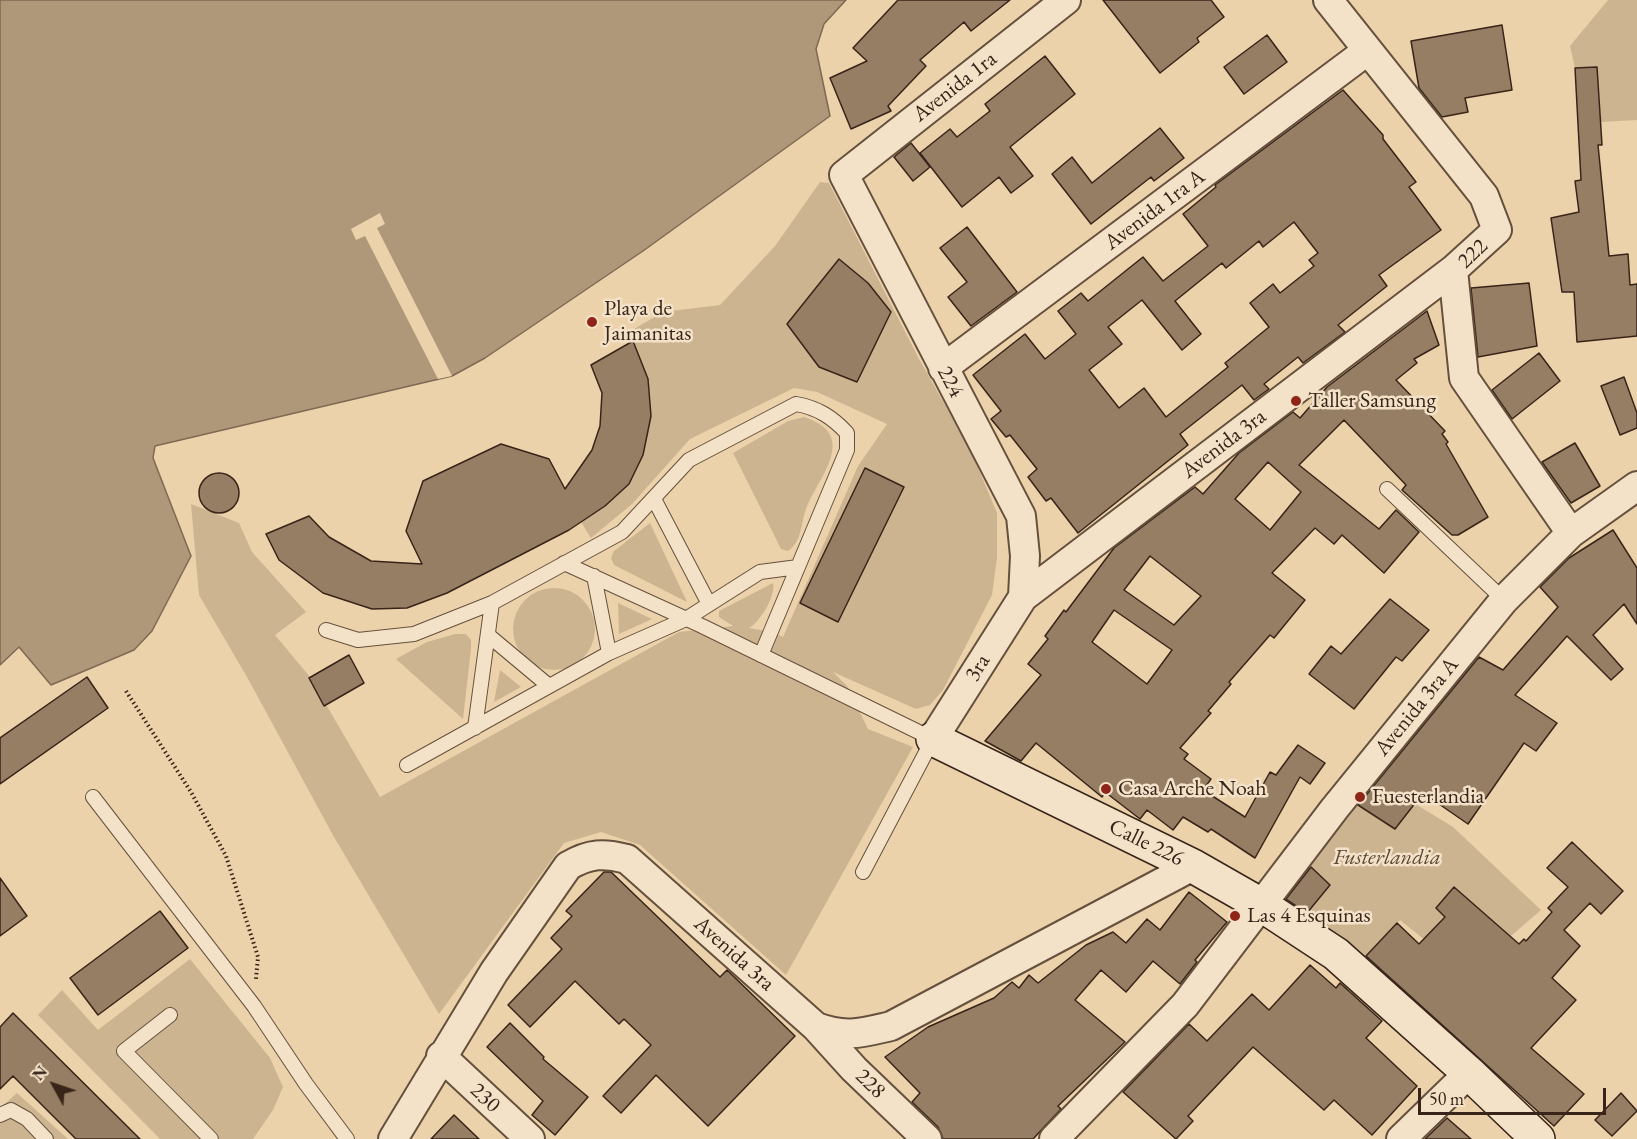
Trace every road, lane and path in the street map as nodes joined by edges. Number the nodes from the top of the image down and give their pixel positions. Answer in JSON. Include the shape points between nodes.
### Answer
{"nodes":[{"id":1,"x":1066,"y":0,"type":"edge"},
{"id":2,"x":1328,"y":0,"type":"edge"},
{"id":3,"x":1367,"y":51,"type":"junction"},
{"id":4,"x":844,"y":175,"type":"joint"},
{"id":5,"x":1454,"y":270,"type":"junction"},
{"id":6,"x":943,"y":368,"type":"junction"},
{"id":7,"x":1387,"y":489,"type":"dead end"},
{"id":8,"x":1634,"y":493,"type":"edge"},
{"id":9,"x":654,"y":499,"type":"junction"},
{"id":10,"x":1571,"y":533,"type":"junction"},
{"id":11,"x":564,"y":563,"type":"junction"},
{"id":12,"x":798,"y":567,"type":"junction"},
{"id":13,"x":594,"y":576,"type":"junction"},
{"id":14,"x":1023,"y":597,"type":"junction"},
{"id":15,"x":1504,"y":600,"type":"junction"},
{"id":16,"x":492,"y":603,"type":"junction"},
{"id":17,"x":709,"y":604,"type":"junction"},
{"id":18,"x":686,"y":619,"type":"junction"},
{"id":19,"x":326,"y":630,"type":"dead end"},
{"id":20,"x":488,"y":635,"type":"junction"},
{"id":21,"x":609,"y":653,"type":"junction"},
{"id":22,"x":761,"y":655,"type":"junction"},
{"id":23,"x":549,"y":686,"type":"junction"},
{"id":24,"x":126,"y":691,"type":"dead end"},
{"id":25,"x":476,"y":728,"type":"junction"},
{"id":26,"x":933,"y":739,"type":"junction"},
{"id":27,"x":407,"y":765,"type":"dead end"},
{"id":28,"x":93,"y":797,"type":"dead end"},
{"id":29,"x":1193,"y":866,"type":"junction"},
{"id":30,"x":863,"y":872,"type":"dead end"},
{"id":31,"x":1263,"y":906,"type":"junction"},
{"id":32,"x":254,"y":1006,"type":"junction"},
{"id":33,"x":170,"y":1015,"type":"dead end"},
{"id":34,"x":816,"y":1027,"type":"junction"},
{"id":35,"x":441,"y":1056,"type":"junction"},
{"id":36,"x":1469,"y":1073,"type":"junction"},
{"id":37,"x":0,"y":1115,"type":"edge"},
{"id":38,"x":46,"y":1139,"type":"edge"},
{"id":39,"x":211,"y":1139,"type":"edge"},
{"id":40,"x":347,"y":1139,"type":"edge"},
{"id":41,"x":393,"y":1139,"type":"edge"},
{"id":42,"x":530,"y":1139,"type":"edge"},
{"id":43,"x":927,"y":1139,"type":"edge"},
{"id":44,"x":1054,"y":1139,"type":"edge"},
{"id":45,"x":1401,"y":1139,"type":"edge"},
{"id":46,"x":1538,"y":1139,"type":"edge"}],
"edges":[{"from":1,"to":4,"type":"street","name":"Avenida 1ra"},
{"from":2,"to":3,"type":"street","name":"222"},
{"from":3,"to":5,"type":"street","name":"222","via":[[1485,196],[1497,230]]},
{"from":3,"to":6,"type":"street","name":"Avenida 1ra A"},
{"from":4,"to":6,"type":"street","name":"224"},
{"from":5,"to":10,"type":"street","name":"222","via":[[1464,378]]},
{"from":5,"to":14,"type":"street","name":"Avenida 3ra"},
{"from":6,"to":14,"type":"street","name":"224","via":[[1021,516],[1025,556]]},
{"from":7,"to":15,"type":"lane"},
{"from":8,"to":10,"type":"street","name":"Avenida 3ra A"},
{"from":9,"to":11,"type":"lane","via":[[622,532]]},
{"from":9,"to":12,"type":"lane","via":[[689,460],[796,404],[812,407],[834,419],[847,434],[847,450]]},
{"from":9,"to":17,"type":"lane"},
{"from":10,"to":15,"type":"street","name":"Avenida 3ra A"},
{"from":11,"to":13,"type":"lane"},
{"from":11,"to":16,"type":"lane"},
{"from":12,"to":17,"type":"lane","via":[[760,572]]},
{"from":12,"to":22,"type":"lane"},
{"from":13,"to":18,"type":"lane","name":"Calle 226"},
{"from":13,"to":21,"type":"lane"},
{"from":14,"to":26,"type":"street","name":"3ra"},
{"from":15,"to":31,"type":"street","name":"Avenida 3ra A","via":[[1335,808]]},
{"from":16,"to":19,"type":"lane","via":[[414,634],[358,640]]},
{"from":16,"to":20,"type":"lane"},
{"from":17,"to":18,"type":"lane"},
{"from":18,"to":21,"type":"lane"},
{"from":18,"to":22,"type":"lane","name":"Calle 226"},
{"from":20,"to":23,"type":"lane"},
{"from":20,"to":25,"type":"lane"},
{"from":21,"to":23,"type":"lane"},
{"from":22,"to":26,"type":"lane","name":"Calle 226"},
{"from":23,"to":25,"type":"lane"},
{"from":24,"to":32,"type":"path","via":[[191,792],[226,856],[258,957]]},
{"from":25,"to":27,"type":"lane"},
{"from":26,"to":29,"type":"street","name":"Calle 226"},
{"from":26,"to":30,"type":"lane"},
{"from":28,"to":32,"type":"lane"},
{"from":29,"to":31,"type":"street","name":"Calle 226"},
{"from":29,"to":34,"type":"street","name":"Avenida 3ra","via":[[891,1026],[853,1035]]},
{"from":31,"to":36,"type":"street","name":"Calle 226","via":[[1336,954]]},
{"from":31,"to":44,"type":"street","name":"Avenida 3ra A","via":[[1185,1005]]},
{"from":32,"to":40,"type":"lane"},
{"from":33,"to":39,"type":"lane","via":[[124,1051]]},
{"from":34,"to":35,"type":"street","name":"Avenida 3ra","via":[[627,859],[605,853],[584,856],[568,866]]},
{"from":34,"to":43,"type":"street","name":"228"},
{"from":35,"to":41,"type":"street","name":"Avenida 3ra"},
{"from":35,"to":42,"type":"street","name":"230"},
{"from":36,"to":45,"type":"street"},
{"from":36,"to":46,"type":"street","name":"Calle 226"},
{"from":37,"to":38,"type":"lane","via":[[11,1110],[27,1119]]}]}
